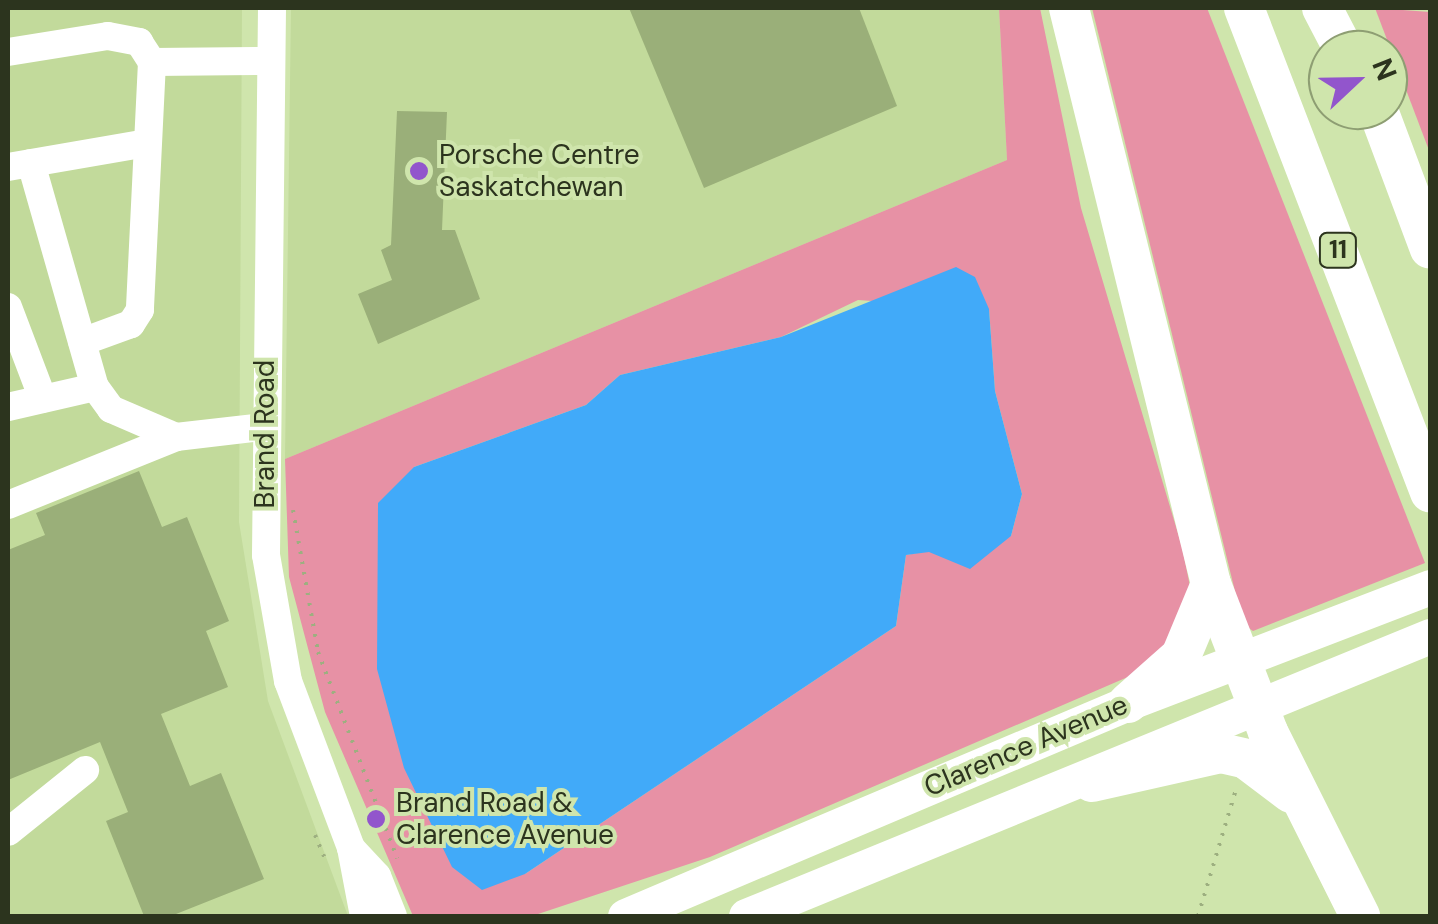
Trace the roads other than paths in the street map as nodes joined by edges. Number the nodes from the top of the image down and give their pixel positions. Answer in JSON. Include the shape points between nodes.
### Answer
{"nodes":[{"id":1,"x":272,"y":8,"type":"edge"},
{"id":2,"x":1068,"y":8,"type":"edge"},
{"id":3,"x":1244,"y":8,"type":"edge"},
{"id":4,"x":8,"y":52,"type":"edge"},
{"id":5,"x":272,"y":61,"type":"junction"},
{"id":6,"x":152,"y":62,"type":"junction"},
{"id":7,"x":1384,"y":130,"type":"edge"},
{"id":8,"x":146,"y":143,"type":"junction"},
{"id":9,"x":19,"y":165,"type":"edge"},
{"id":10,"x":1430,"y":249,"type":"edge"},
{"id":11,"x":8,"y":307,"type":"edge"},
{"id":12,"x":82,"y":342,"type":"junction"},
{"id":13,"x":94,"y":387,"type":"junction"},
{"id":14,"x":43,"y":399,"type":"junction"},
{"id":15,"x":8,"y":407,"type":"edge"},
{"id":16,"x":262,"y":428,"type":"junction"},
{"id":17,"x":176,"y":436,"type":"junction"},
{"id":18,"x":1430,"y":492,"type":"edge"},
{"id":19,"x":8,"y":505,"type":"edge"},
{"id":20,"x":1211,"y":584,"type":"junction"},
{"id":21,"x":1420,"y":591,"type":"edge"},
{"id":22,"x":1429,"y":637,"type":"edge"},
{"id":23,"x":1242,"y":662,"type":"junction"},
{"id":24,"x":1128,"y":702,"type":"junction"},
{"id":25,"x":1258,"y":710,"type":"junction"},
{"id":26,"x":85,"y":770,"type":"dead end"},
{"id":27,"x":1092,"y":782,"type":"junction"},
{"id":28,"x":1308,"y":814,"type":"junction"},
{"id":29,"x":8,"y":832,"type":"edge"},
{"id":30,"x":351,"y":848,"type":"junction"},
{"id":31,"x":364,"y":916,"type":"edge"},
{"id":32,"x":393,"y":916,"type":"edge"},
{"id":33,"x":625,"y":916,"type":"edge"},
{"id":34,"x":746,"y":916,"type":"edge"},
{"id":35,"x":1360,"y":916,"type":"edge"}],
"edges":[{"from":1,"to":5,"type":"street","name":"Brand Road"},
{"from":2,"to":20,"type":"highway"},
{"from":3,"to":18,"type":"highway","number":"11"},
{"from":4,"to":6,"type":"street","via":[[108,36],[139,42]]},
{"from":5,"to":6,"type":"street"},
{"from":5,"to":16,"type":"street","name":"Brand Road"},
{"from":6,"to":8,"type":"street"},
{"from":7,"to":10,"type":"highway"},
{"from":8,"to":9,"type":"street"},
{"from":8,"to":12,"type":"street","via":[[140,310],[131,324]]},
{"from":9,"to":12,"type":"street"},
{"from":11,"to":14,"type":"street"},
{"from":12,"to":13,"type":"street"},
{"from":13,"to":14,"type":"street"},
{"from":13,"to":17,"type":"street","via":[[111,410]]},
{"from":14,"to":15,"type":"street"},
{"from":16,"to":17,"type":"street"},
{"from":16,"to":30,"type":"street","name":"Brand Road","via":[[266,555],[288,681]]},
{"from":17,"to":19,"type":"street"},
{"from":20,"to":23,"type":"highway"},
{"from":20,"to":24,"type":"highway","via":[[1181,656]]},
{"from":21,"to":23,"type":"main road","name":"Clarence Avenue"},
{"from":22,"to":25,"type":"main road","name":"Clarence Avenue"},
{"from":23,"to":24,"type":"main road","name":"Clarence Avenue"},
{"from":23,"to":25,"type":"highway"},
{"from":24,"to":33,"type":"main road","name":"Clarence Avenue"},
{"from":25,"to":27,"type":"main road","name":"Clarence Avenue"},
{"from":25,"to":28,"type":"highway"},
{"from":26,"to":29,"type":"street"},
{"from":27,"to":28,"type":"highway","via":[[1220,753],[1276,776]]},
{"from":27,"to":34,"type":"main road","name":"Clarence Avenue"},
{"from":28,"to":35,"type":"highway"},
{"from":30,"to":31,"type":"street","name":"Brand Road"},
{"from":30,"to":32,"type":"street","name":"Brand Road","via":[[377,876]]}]}
